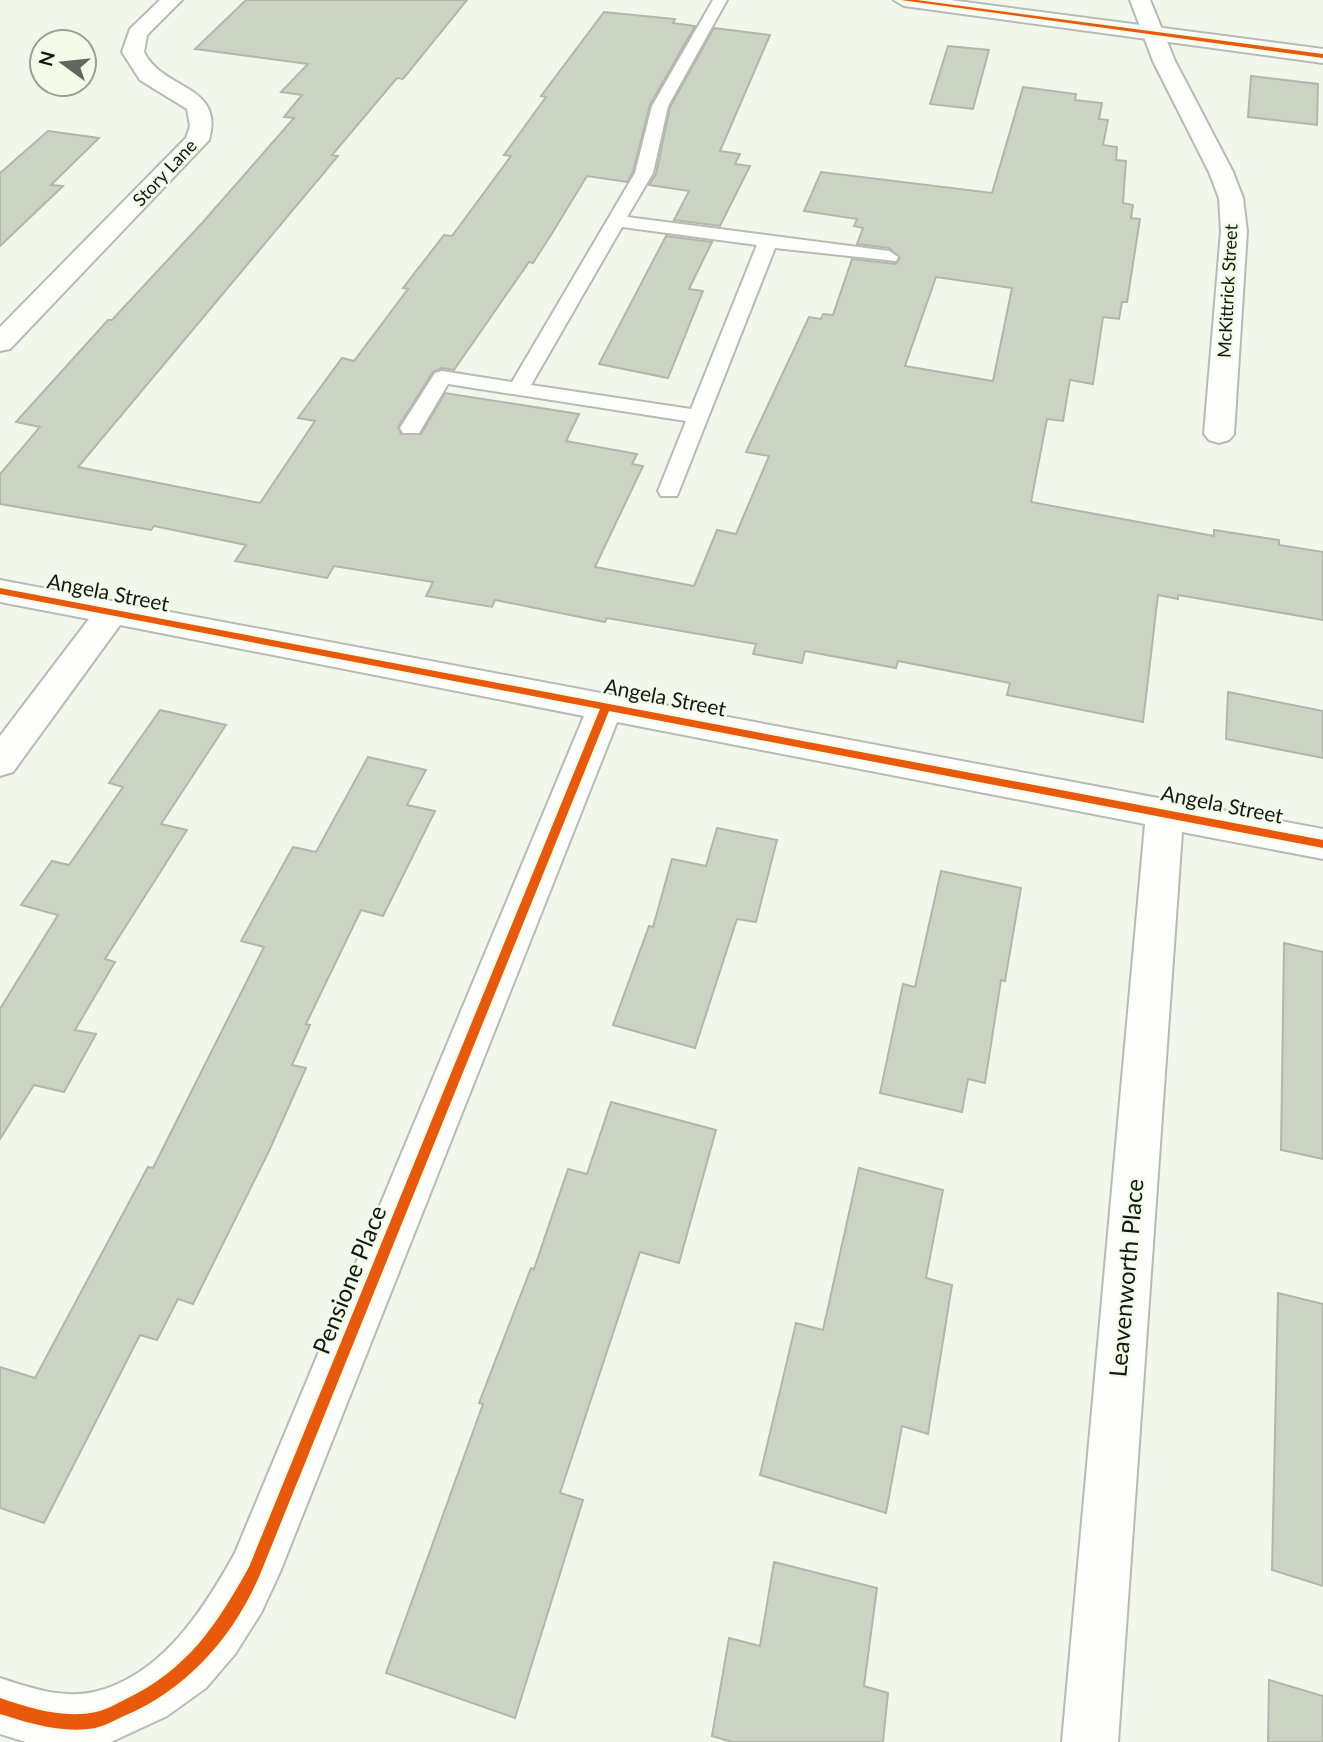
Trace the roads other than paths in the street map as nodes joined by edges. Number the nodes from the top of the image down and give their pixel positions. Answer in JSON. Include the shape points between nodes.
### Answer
{"nodes":[{"id":1,"x":172,"y":0,"type":"edge"},
{"id":2,"x":720,"y":0,"type":"edge"},
{"id":3,"x":904,"y":0,"type":"edge"},
{"id":4,"x":1140,"y":0,"type":"edge"},
{"id":5,"x":1152,"y":32,"type":"junction"},
{"id":6,"x":1323,"y":55,"type":"edge"},
{"id":7,"x":616,"y":221,"type":"junction"},
{"id":8,"x":768,"y":241,"type":"junction"},
{"id":9,"x":889,"y":257,"type":"dead end"},
{"id":10,"x":0,"y":343,"type":"edge"},
{"id":11,"x":518,"y":389,"type":"junction"},
{"id":12,"x":699,"y":416,"type":"junction"},
{"id":13,"x":411,"y":428,"type":"dead end"},
{"id":14,"x":1219,"y":434,"type":"dead end"},
{"id":15,"x":669,"y":491,"type":"dead end"},
{"id":16,"x":0,"y":591,"type":"edge"},
{"id":17,"x":112,"y":614,"type":"junction"},
{"id":18,"x":607,"y":706,"type":"junction"},
{"id":19,"x":0,"y":762,"type":"edge"},
{"id":20,"x":1165,"y":813,"type":"junction"},
{"id":21,"x":1323,"y":844,"type":"edge"},
{"id":22,"x":0,"y":1706,"type":"edge"},
{"id":23,"x":1090,"y":1742,"type":"edge"}],
"edges":[{"from":1,"to":10,"type":"street","name":"Story Lane","via":[[136,33],[133,52],[146,74],[180,91],[200,111],[203,121],[197,140]]},
{"from":2,"to":7,"type":"lane","via":[[660,106],[644,173]]},
{"from":3,"to":5,"type":"street"},
{"from":4,"to":5,"type":"street","name":"McKittrick Street"},
{"from":5,"to":6,"type":"street"},
{"from":5,"to":14,"type":"street","name":"McKittrick Street","via":[[1231,198],[1234,230]]},
{"from":7,"to":8,"type":"lane"},
{"from":7,"to":11,"type":"lane"},
{"from":8,"to":9,"type":"lane"},
{"from":8,"to":12,"type":"lane"},
{"from":11,"to":12,"type":"lane"},
{"from":11,"to":13,"type":"lane","via":[[442,377]]},
{"from":12,"to":15,"type":"lane"},
{"from":16,"to":17,"type":"street","name":"Angela Street"},
{"from":17,"to":18,"type":"street","name":"Angela Street"},
{"from":17,"to":19,"type":"street"},
{"from":18,"to":20,"type":"street","name":"Angela Street"},
{"from":18,"to":22,"type":"street","name":"Pensione Place","via":[[254,1572],[226,1625],[186,1671],[138,1702],[95,1720],[37,1718]]},
{"from":20,"to":21,"type":"street","name":"Angela Street"},
{"from":20,"to":23,"type":"street","name":"Leavenworth Place"}]}
